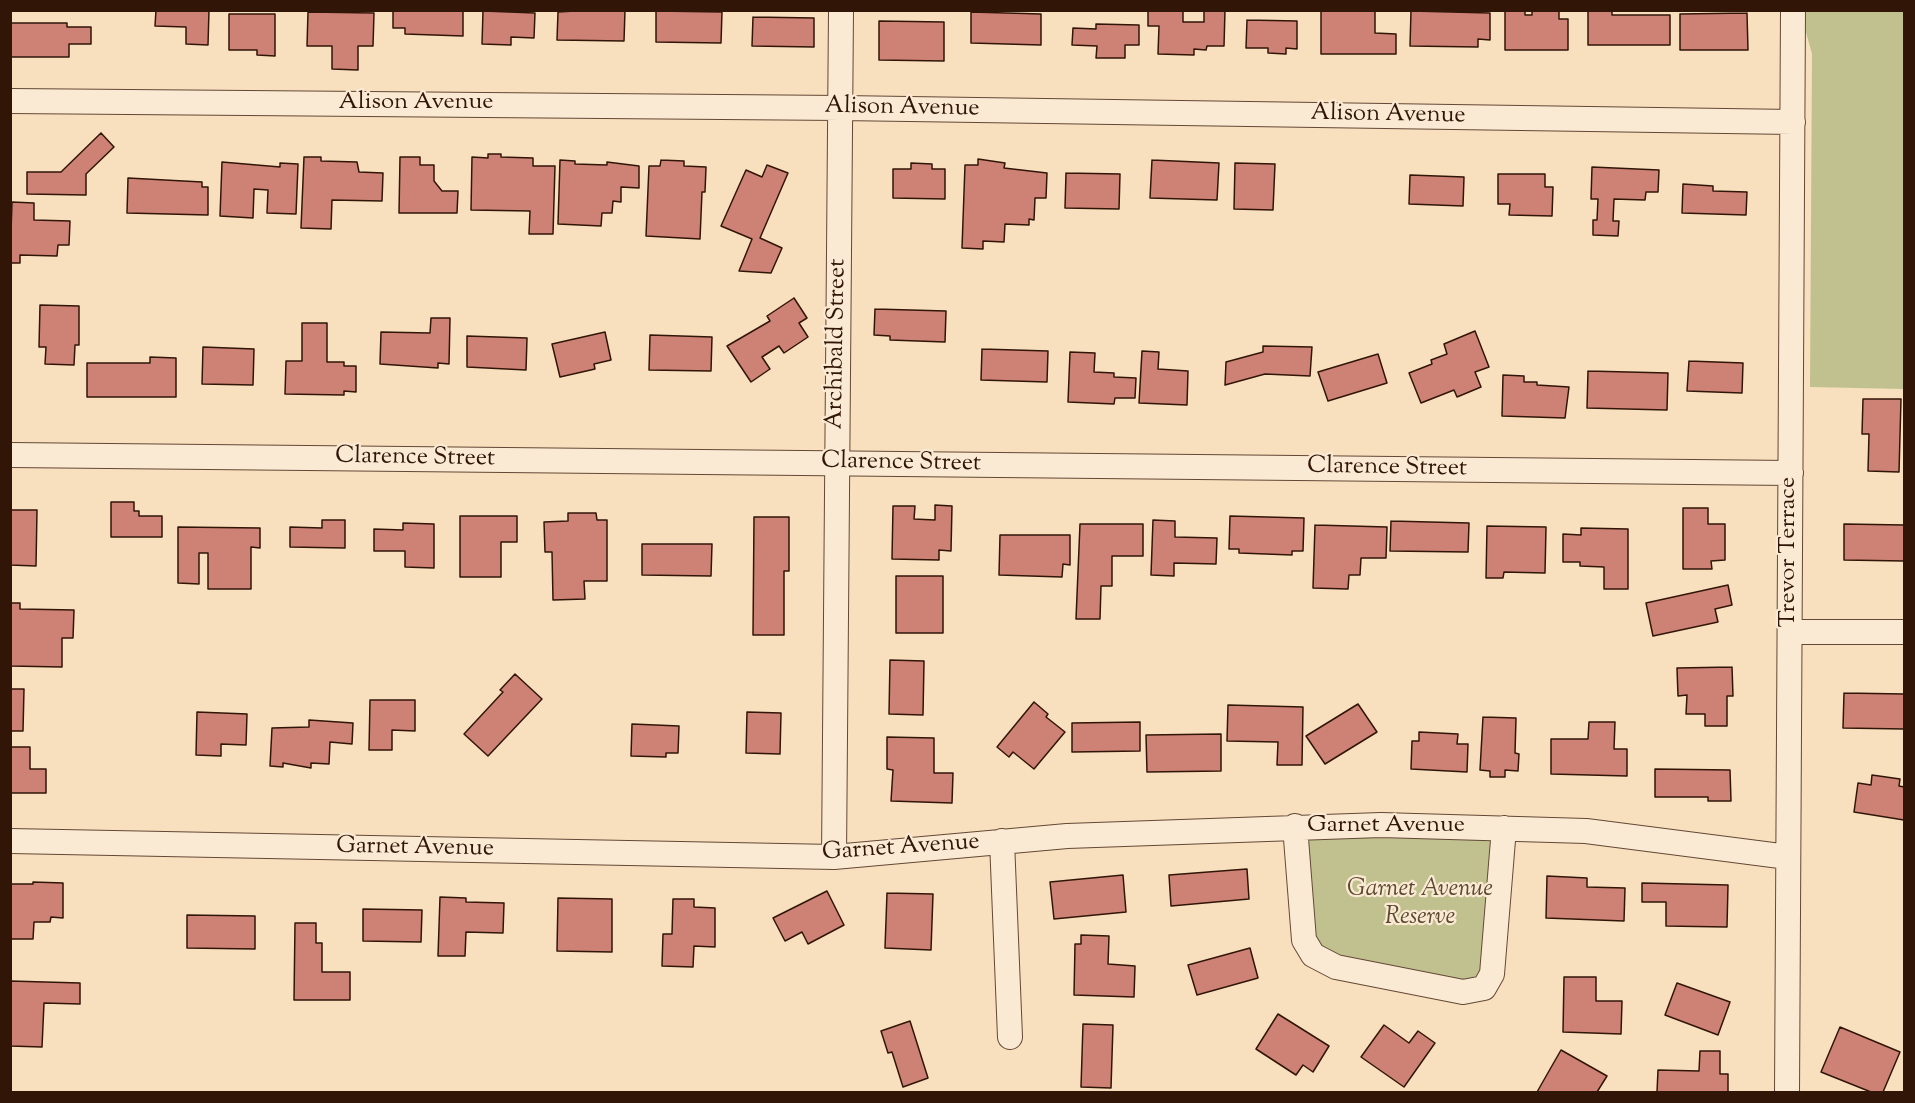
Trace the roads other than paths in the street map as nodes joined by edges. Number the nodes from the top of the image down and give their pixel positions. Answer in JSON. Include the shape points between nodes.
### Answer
{"nodes":[{"id":1,"x":841,"y":10,"type":"edge"},
{"id":2,"x":1793,"y":10,"type":"edge"},
{"id":3,"x":10,"y":101,"type":"edge"},
{"id":4,"x":841,"y":108,"type":"junction"},
{"id":5,"x":1793,"y":122,"type":"junction"},
{"id":6,"x":10,"y":455,"type":"edge"},
{"id":7,"x":837,"y":464,"type":"junction"},
{"id":8,"x":1791,"y":473,"type":"junction"},
{"id":9,"x":1790,"y":632,"type":"junction"},
{"id":10,"x":1905,"y":632,"type":"edge"},
{"id":11,"x":1295,"y":826,"type":"junction"},
{"id":12,"x":1504,"y":828,"type":"junction"},
{"id":13,"x":10,"y":841,"type":"edge"},
{"id":14,"x":1002,"y":842,"type":"junction"},
{"id":15,"x":834,"y":857,"type":"junction"},
{"id":16,"x":1788,"y":857,"type":"junction"},
{"id":17,"x":1010,"y":1037,"type":"dead end"},
{"id":18,"x":1787,"y":1092,"type":"edge"}],
"edges":[{"from":1,"to":4,"type":"street","name":"Archibald Street"},
{"from":2,"to":5,"type":"street","name":"Trevor Terrace"},
{"from":3,"to":4,"type":"street","name":"Alison Avenue"},
{"from":4,"to":5,"type":"street","name":"Alison Avenue"},
{"from":4,"to":7,"type":"street","name":"Archibald Street"},
{"from":5,"to":8,"type":"street","name":"Trevor Terrace"},
{"from":6,"to":7,"type":"street","name":"Clarence Street"},
{"from":7,"to":8,"type":"street","name":"Clarence Street"},
{"from":7,"to":15,"type":"street","name":"Archibald Street"},
{"from":8,"to":9,"type":"street","name":"Trevor Terrace"},
{"from":9,"to":10,"type":"street"},
{"from":9,"to":16,"type":"street","name":"Trevor Terrace"},
{"from":11,"to":12,"type":"street","name":"Garnet Avenue"},
{"from":11,"to":12,"type":"street","via":[[1304,940],[1313,955],[1336,968],[1463,992],[1484,988],[1492,974]]},
{"from":11,"to":14,"type":"street","name":"Garnet Avenue"},
{"from":12,"to":16,"type":"street","name":"Garnet Avenue","via":[[1586,831]]},
{"from":13,"to":15,"type":"street","name":"Garnet Avenue"},
{"from":14,"to":15,"type":"street","name":"Garnet Avenue"},
{"from":14,"to":17,"type":"street"},
{"from":16,"to":18,"type":"street","name":"Trevor Terrace"}]}
